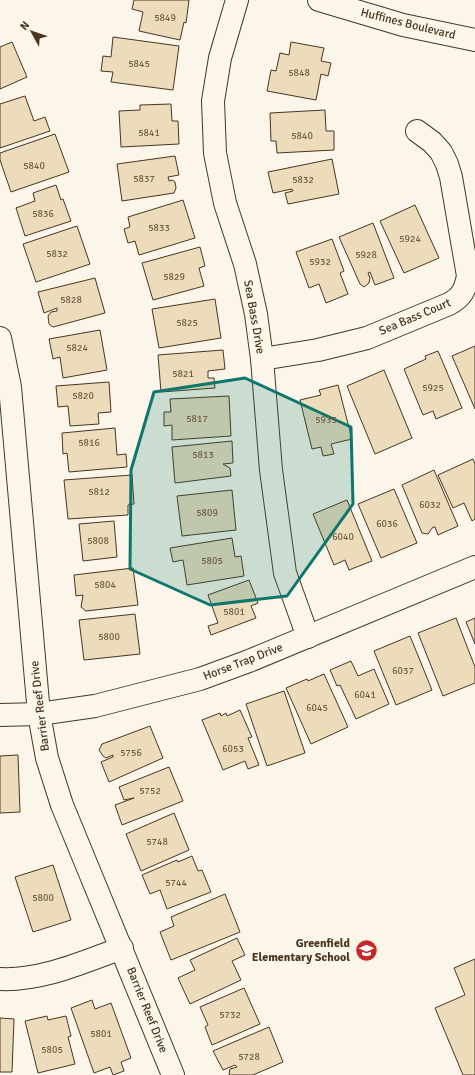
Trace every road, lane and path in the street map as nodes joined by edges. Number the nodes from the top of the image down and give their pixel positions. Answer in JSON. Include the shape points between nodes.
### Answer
{"nodes":[{"id":1,"x":237,"y":0,"type":"edge"},
{"id":2,"x":319,"y":0,"type":"edge"},
{"id":3,"x":475,"y":40,"type":"edge"},
{"id":4,"x":417,"y":131,"type":"dead end"},
{"id":5,"x":0,"y":338,"type":"edge"},
{"id":6,"x":262,"y":359,"type":"junction"},
{"id":7,"x":475,"y":567,"type":"edge"},
{"id":8,"x":308,"y":637,"type":"junction"},
{"id":9,"x":39,"y":714,"type":"junction"},
{"id":10,"x":0,"y":715,"type":"edge"},
{"id":11,"x":122,"y":948,"type":"junction"},
{"id":12,"x":0,"y":979,"type":"edge"},
{"id":13,"x":173,"y":1075,"type":"edge"}],
"edges":[{"from":1,"to":6,"type":"street","name":"Sea Bass Drive","via":[[220,58],[214,101],[215,153],[224,203],[245,264],[256,314]]},
{"from":2,"to":3,"type":"street","name":"Huffines Boulevard","via":[[403,25]]},
{"from":4,"to":6,"type":"street","name":"Sea Bass Court","via":[[441,152],[451,177],[468,276],[464,291],[457,300],[449,304],[367,338],[318,350]]},
{"from":5,"to":9,"type":"street","name":"Barrier Reef Drive","via":[[10,388]]},
{"from":6,"to":8,"type":"street","name":"Sea Bass Drive","via":[[271,470],[285,573]]},
{"from":7,"to":8,"type":"street","name":"Horse Trap Drive"},
{"from":8,"to":9,"type":"street","name":"Horse Trap Drive","via":[[200,678],[95,706]]},
{"from":9,"to":10,"type":"street","name":"Horse Trap Drive"},
{"from":9,"to":11,"type":"street","name":"Barrier Reef Drive","via":[[47,758],[62,805]]},
{"from":11,"to":12,"type":"street","via":[[40,976]]},
{"from":11,"to":13,"type":"street","name":"Barrier Reef Drive"}]}
